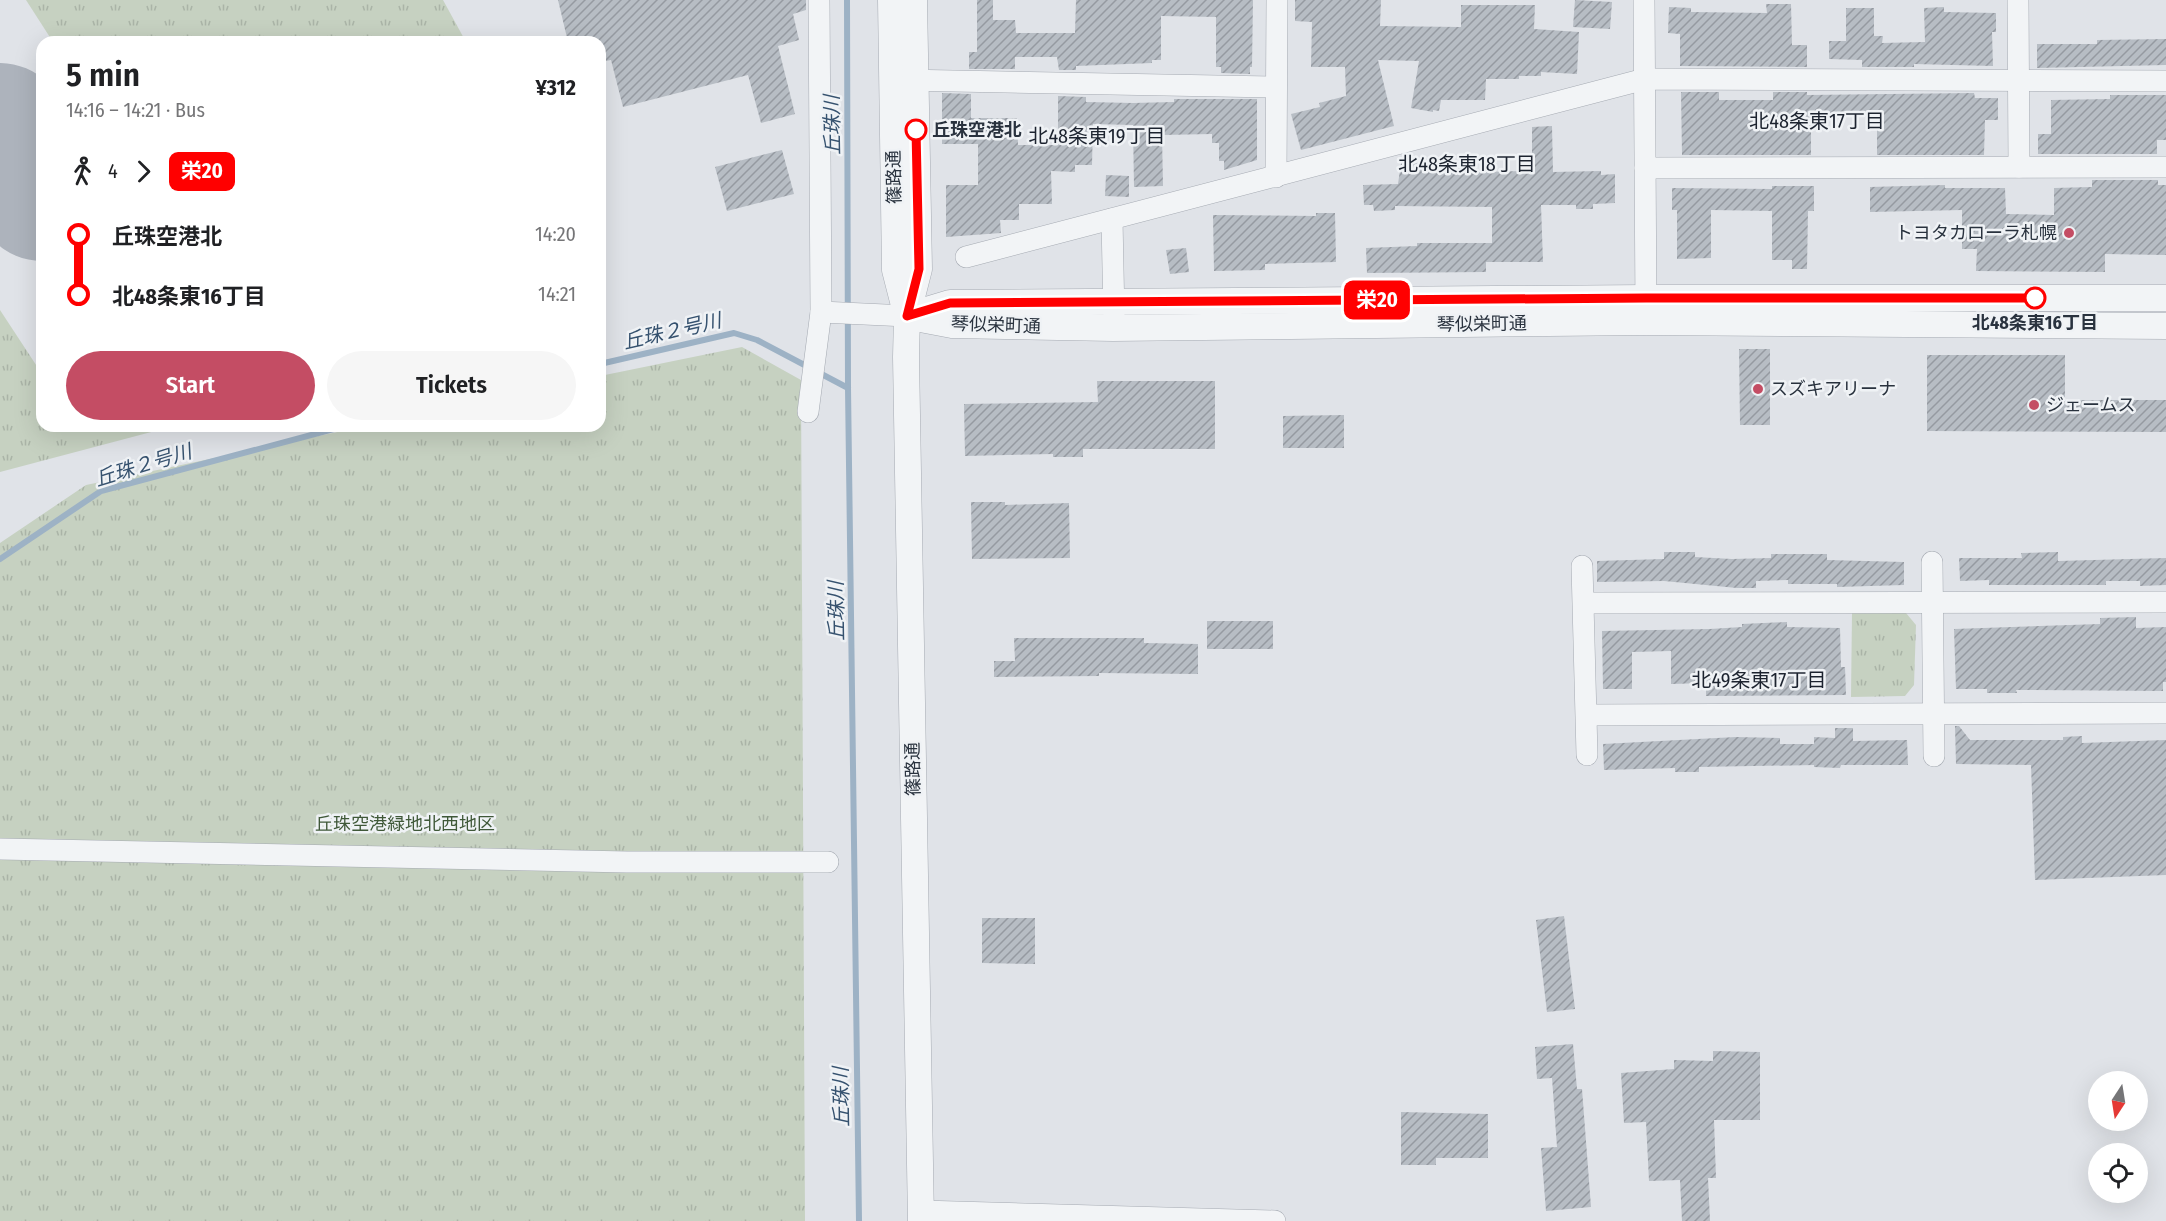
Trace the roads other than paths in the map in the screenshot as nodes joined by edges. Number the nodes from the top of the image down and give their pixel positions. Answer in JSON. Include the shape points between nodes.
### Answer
{"nodes":[{"id":1,"x":819,"y":0,"type":"edge"},
{"id":2,"x":891,"y":0,"type":"edge"},
{"id":3,"x":914,"y":0,"type":"edge"},
{"id":4,"x":1277,"y":0,"type":"edge"},
{"id":5,"x":1644,"y":0,"type":"edge"},
{"id":6,"x":2018,"y":0,"type":"edge"},
{"id":7,"x":1645,"y":79,"type":"junction"},
{"id":8,"x":904,"y":80,"type":"junction"},
{"id":9,"x":2166,"y":81,"type":"edge"},
{"id":10,"x":2018,"y":83,"type":"junction"},
{"id":11,"x":1276,"y":87,"type":"junction"},
{"id":12,"x":2019,"y":167,"type":"junction"},
{"id":13,"x":2166,"y":167,"type":"edge"},
{"id":14,"x":1645,"y":168,"type":"junction"},
{"id":15,"x":1276,"y":177,"type":"junction"},
{"id":16,"x":1112,"y":219,"type":"junction"},
{"id":17,"x":966,"y":257,"type":"dead end"},
{"id":18,"x":2166,"y":298,"type":"edge"},
{"id":19,"x":1114,"y":302,"type":"junction"},
{"id":20,"x":1646,"y":310,"type":"junction"},
{"id":21,"x":827,"y":312,"type":"junction"},
{"id":22,"x":907,"y":316,"type":"junction"},
{"id":23,"x":2166,"y":326,"type":"edge"},
{"id":24,"x":1113,"y":328,"type":"junction"},
{"id":25,"x":808,"y":412,"type":"dead end"},
{"id":26,"x":1932,"y":562,"type":"dead end"},
{"id":27,"x":1582,"y":566,"type":"dead end"},
{"id":28,"x":1933,"y":602,"type":"junction"},
{"id":29,"x":2166,"y":602,"type":"edge"},
{"id":30,"x":1584,"y":603,"type":"junction"},
{"id":31,"x":2166,"y":713,"type":"edge"},
{"id":32,"x":1934,"y":714,"type":"junction"},
{"id":33,"x":1588,"y":716,"type":"junction"},
{"id":34,"x":1587,"y":755,"type":"dead end"},
{"id":35,"x":1934,"y":756,"type":"dead end"},
{"id":36,"x":0,"y":849,"type":"edge"},
{"id":37,"x":828,"y":862,"type":"dead end"},
{"id":38,"x":921,"y":1216,"type":"edge"},
{"id":39,"x":1275,"y":1221,"type":"edge"}],
"edges":[{"from":1,"to":21,"type":"street"},
{"from":2,"to":8,"type":"street","name":"篠路通"},
{"from":3,"to":8,"type":"street","name":"篠路通"},
{"from":4,"to":11,"type":"street"},
{"from":5,"to":7,"type":"street"},
{"from":6,"to":10,"type":"street"},
{"from":7,"to":10,"type":"street"},
{"from":7,"to":14,"type":"street"},
{"from":7,"to":15,"type":"street"},
{"from":8,"to":11,"type":"street"},
{"from":8,"to":22,"type":"street","name":"篠路通","via":[[896,270]]},
{"from":9,"to":10,"type":"street"},
{"from":10,"to":12,"type":"street"},
{"from":11,"to":15,"type":"street"},
{"from":12,"to":13,"type":"street"},
{"from":12,"to":14,"type":"street"},
{"from":14,"to":20,"type":"street"},
{"from":15,"to":16,"type":"street"},
{"from":16,"to":17,"type":"street"},
{"from":16,"to":19,"type":"street"},
{"from":18,"to":20,"type":"street","name":"琴似栄町通"},
{"from":19,"to":20,"type":"street","name":"琴似栄町通"},
{"from":19,"to":22,"type":"street","name":"琴似栄町通","via":[[950,303]]},
{"from":19,"to":24,"type":"street"},
{"from":20,"to":23,"type":"street","name":"琴似栄町通"},
{"from":20,"to":24,"type":"street","name":"琴似栄町通"},
{"from":21,"to":22,"type":"street"},
{"from":21,"to":25,"type":"street"},
{"from":22,"to":24,"type":"street","name":"琴似栄町通","via":[[952,325]]},
{"from":22,"to":38,"type":"street","name":"篠路通"},
{"from":26,"to":28,"type":"street"},
{"from":27,"to":30,"type":"street"},
{"from":28,"to":29,"type":"street"},
{"from":28,"to":30,"type":"street"},
{"from":28,"to":32,"type":"street"},
{"from":30,"to":33,"type":"street"},
{"from":31,"to":32,"type":"street"},
{"from":32,"to":33,"type":"street"},
{"from":32,"to":35,"type":"street"},
{"from":33,"to":34,"type":"street"},
{"from":36,"to":37,"type":"street","via":[[627,862]]},
{"from":38,"to":39,"type":"street"}]}
